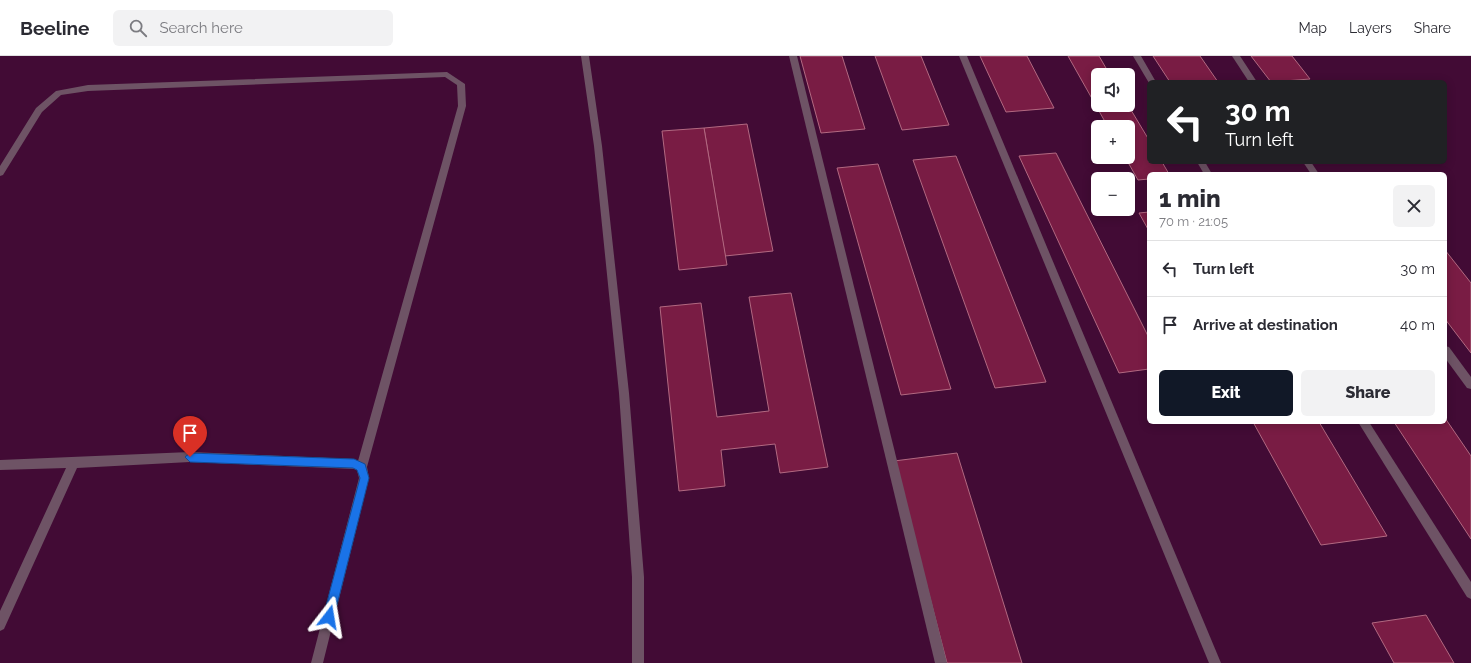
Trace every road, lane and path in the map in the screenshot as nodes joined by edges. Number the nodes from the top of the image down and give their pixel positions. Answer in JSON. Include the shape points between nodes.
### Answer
{"nodes":[{"id":1,"x":585,"y":56,"type":"edge"},
{"id":2,"x":793,"y":56,"type":"edge"},
{"id":3,"x":963,"y":56,"type":"edge"},
{"id":4,"x":1137,"y":56,"type":"edge"},
{"id":5,"x":1236,"y":56,"type":"edge"},
{"id":6,"x":1151,"y":80,"type":"edge"},
{"id":7,"x":1252,"y":80,"type":"edge"},
{"id":8,"x":0,"y":173,"type":"edge"},
{"id":9,"x":1447,"y":353,"type":"edge"},
{"id":10,"x":1471,"y":385,"type":"edge"},
{"id":11,"x":1364,"y":424,"type":"edge"},
{"id":12,"x":74,"y":463,"type":"junction"},
{"id":13,"x":0,"y":465,"type":"edge"},
{"id":14,"x":362,"y":468,"type":"junction"},
{"id":15,"x":1471,"y":593,"type":"edge"},
{"id":16,"x":0,"y":625,"type":"edge"},
{"id":17,"x":317,"y":663,"type":"edge"},
{"id":18,"x":638,"y":663,"type":"edge"},
{"id":19,"x":941,"y":663,"type":"edge"},
{"id":20,"x":1215,"y":663,"type":"edge"}],
"edges":[{"from":1,"to":18,"type":"street","via":[[598,146],[624,393],[638,577]]},
{"from":2,"to":19,"type":"street"},
{"from":3,"to":20,"type":"street"},
{"from":4,"to":6,"type":"street"},
{"from":5,"to":7,"type":"street"},
{"from":8,"to":14,"type":"street","via":[[39,110],[59,93],[88,88],[447,74],[461,84],[462,106]]},
{"from":9,"to":10,"type":"street"},
{"from":11,"to":15,"type":"street"},
{"from":12,"to":13,"type":"street"},
{"from":12,"to":14,"type":"street","via":[[190,457],[354,464]]},
{"from":12,"to":16,"type":"street"},
{"from":14,"to":17,"type":"street","via":[[364,478]]}]}
